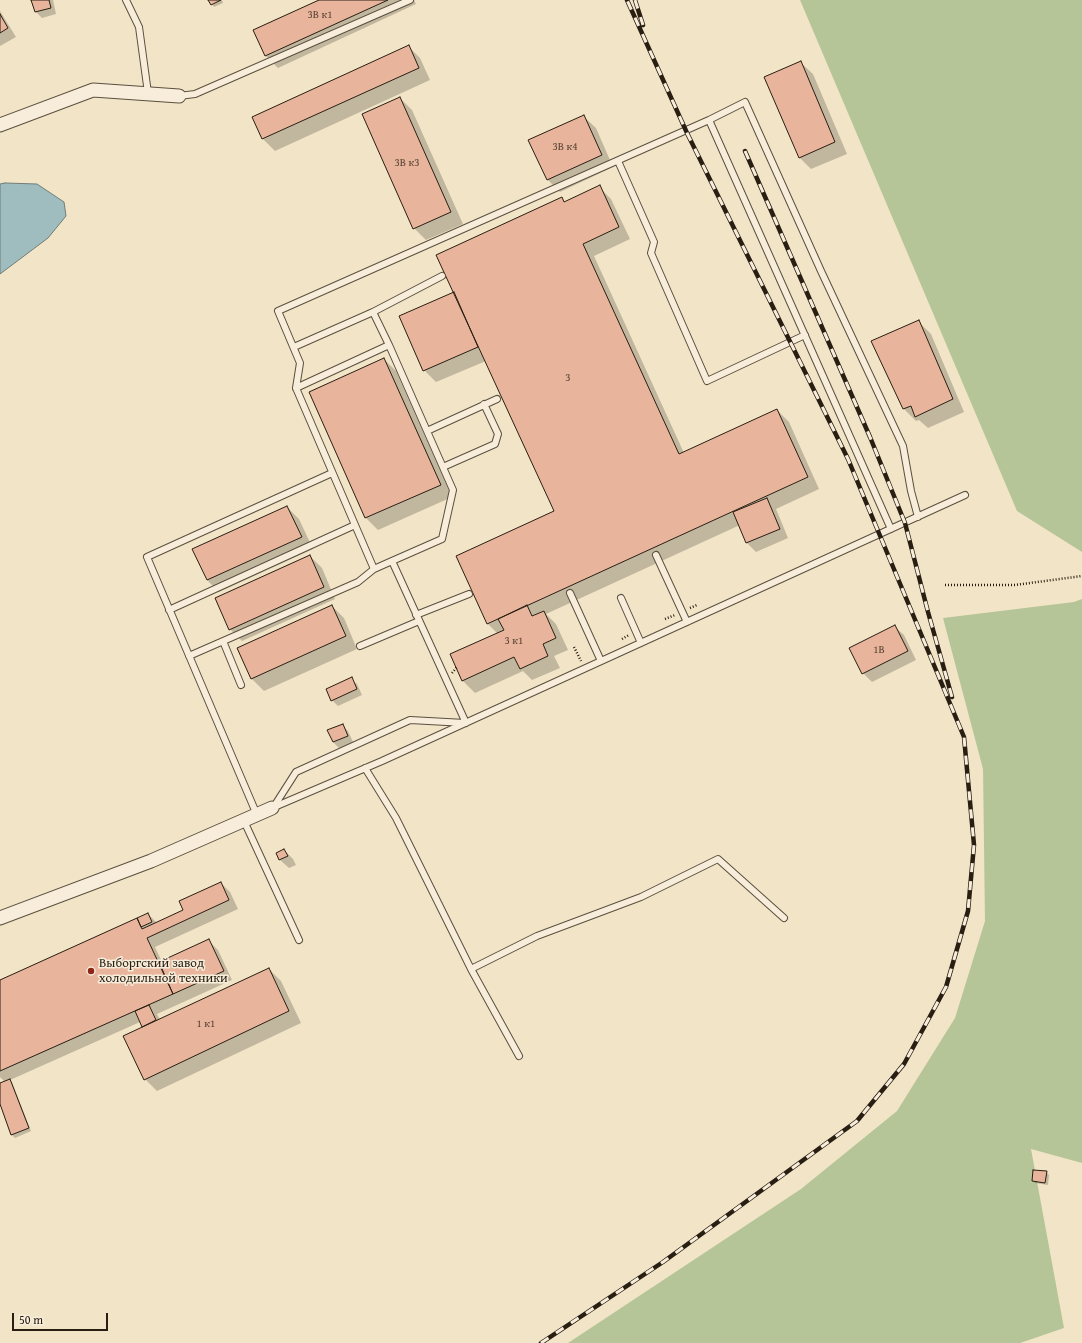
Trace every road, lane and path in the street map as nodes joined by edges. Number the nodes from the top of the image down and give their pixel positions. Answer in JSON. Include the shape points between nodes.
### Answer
{"nodes":[{"id":1,"x":126,"y":0,"type":"edge"},
{"id":2,"x":410,"y":0,"type":"edge"},
{"id":3,"x":148,"y":93,"type":"junction"},
{"id":4,"x":178,"y":96,"type":"joint"},
{"id":5,"x":709,"y":120,"type":"junction"},
{"id":6,"x":0,"y":125,"type":"edge"},
{"id":7,"x":618,"y":161,"type":"junction"},
{"id":8,"x":442,"y":276,"type":"dead end"},
{"id":9,"x":373,"y":312,"type":"junction"},
{"id":10,"x":805,"y":335,"type":"junction"},
{"id":11,"x":389,"y":345,"type":"junction"},
{"id":12,"x":294,"y":347,"type":"junction"},
{"id":13,"x":296,"y":388,"type":"junction"},
{"id":14,"x":497,"y":398,"type":"dead end"},
{"id":15,"x":484,"y":404,"type":"junction"},
{"id":16,"x":427,"y":431,"type":"junction"},
{"id":17,"x":443,"y":467,"type":"junction"},
{"id":18,"x":332,"y":473,"type":"junction"},
{"id":19,"x":965,"y":495,"type":"dead end"},
{"id":20,"x":918,"y":517,"type":"junction"},
{"id":21,"x":355,"y":525,"type":"junction"},
{"id":22,"x":891,"y":529,"type":"junction"},
{"id":23,"x":656,"y":555,"type":"dead end"},
{"id":24,"x":392,"y":561,"type":"junction"},
{"id":25,"x":374,"y":569,"type":"junction"},
{"id":26,"x":1082,"y":576,"type":"edge"},
{"id":27,"x":945,"y":585,"type":"dead end"},
{"id":28,"x":570,"y":593,"type":"dead end"},
{"id":29,"x":469,"y":594,"type":"dead end"},
{"id":30,"x":621,"y":598,"type":"dead end"},
{"id":31,"x":169,"y":610,"type":"junction"},
{"id":32,"x":418,"y":618,"type":"junction"},
{"id":33,"x":687,"y":622,"type":"junction"},
{"id":34,"x":223,"y":641,"type":"junction"},
{"id":35,"x":641,"y":643,"type":"junction"},
{"id":36,"x":360,"y":646,"type":"dead end"},
{"id":37,"x":189,"y":656,"type":"junction"},
{"id":38,"x":601,"y":661,"type":"junction"},
{"id":39,"x":241,"y":685,"type":"dead end"},
{"id":40,"x":466,"y":723,"type":"junction"},
{"id":41,"x":365,"y":768,"type":"junction"},
{"id":42,"x":272,"y":808,"type":"junction"},
{"id":43,"x":257,"y":815,"type":"junction"},
{"id":44,"x":244,"y":821,"type":"junction"},
{"id":45,"x":0,"y":918,"type":"edge"},
{"id":46,"x":784,"y":918,"type":"dead end"},
{"id":47,"x":299,"y":940,"type":"dead end"},
{"id":48,"x":472,"y":969,"type":"junction"},
{"id":49,"x":519,"y":1056,"type":"dead end"}],
"edges":[{"from":1,"to":3,"type":"lane","via":[[139,28]]},
{"from":2,"to":4,"type":"lane","via":[[195,94]]},
{"from":3,"to":4,"type":"street"},
{"from":3,"to":6,"type":"street","via":[[93,90]]},
{"from":5,"to":7,"type":"lane"},
{"from":5,"to":10,"type":"lane"},
{"from":5,"to":20,"type":"lane","via":[[745,102],[903,446]]},
{"from":7,"to":10,"type":"lane","via":[[654,242],[651,253],[707,381]]},
{"from":7,"to":12,"type":"lane","via":[[278,311]]},
{"from":8,"to":9,"type":"lane"},
{"from":9,"to":11,"type":"lane"},
{"from":9,"to":12,"type":"lane"},
{"from":10,"to":22,"type":"lane"},
{"from":11,"to":13,"type":"lane"},
{"from":11,"to":16,"type":"lane"},
{"from":12,"to":13,"type":"lane","via":[[300,363]]},
{"from":13,"to":18,"type":"lane"},
{"from":14,"to":15,"type":"lane"},
{"from":15,"to":16,"type":"lane"},
{"from":15,"to":17,"type":"lane","via":[[498,434],[495,444]]},
{"from":16,"to":17,"type":"lane"},
{"from":17,"to":24,"type":"lane","via":[[453,490],[442,539]]},
{"from":18,"to":21,"type":"lane"},
{"from":18,"to":31,"type":"lane","via":[[147,557]]},
{"from":19,"to":20,"type":"lane"},
{"from":20,"to":22,"type":"lane"},
{"from":21,"to":25,"type":"lane"},
{"from":21,"to":31,"type":"lane"},
{"from":22,"to":33,"type":"lane"},
{"from":23,"to":33,"type":"lane"},
{"from":24,"to":25,"type":"lane"},
{"from":24,"to":32,"type":"lane"},
{"from":25,"to":34,"type":"lane","via":[[358,582]]},
{"from":26,"to":27,"type":"path","via":[[1015,585]]},
{"from":28,"to":38,"type":"lane"},
{"from":29,"to":32,"type":"lane"},
{"from":30,"to":35,"type":"lane"},
{"from":31,"to":37,"type":"lane"},
{"from":32,"to":36,"type":"lane"},
{"from":32,"to":40,"type":"lane"},
{"from":33,"to":35,"type":"lane"},
{"from":34,"to":37,"type":"lane"},
{"from":34,"to":39,"type":"lane"},
{"from":35,"to":38,"type":"lane"},
{"from":37,"to":43,"type":"lane"},
{"from":38,"to":40,"type":"lane"},
{"from":40,"to":41,"type":"lane"},
{"from":40,"to":42,"type":"lane","via":[[410,720],[296,772]]},
{"from":41,"to":42,"type":"lane"},
{"from":41,"to":48,"type":"lane","via":[[396,818]]},
{"from":42,"to":43,"type":"street"},
{"from":43,"to":44,"type":"street"},
{"from":44,"to":45,"type":"street","via":[[151,861]]},
{"from":44,"to":47,"type":"lane"},
{"from":46,"to":48,"type":"lane","via":[[718,859],[641,897],[537,936]]},
{"from":48,"to":49,"type":"lane"}]}
